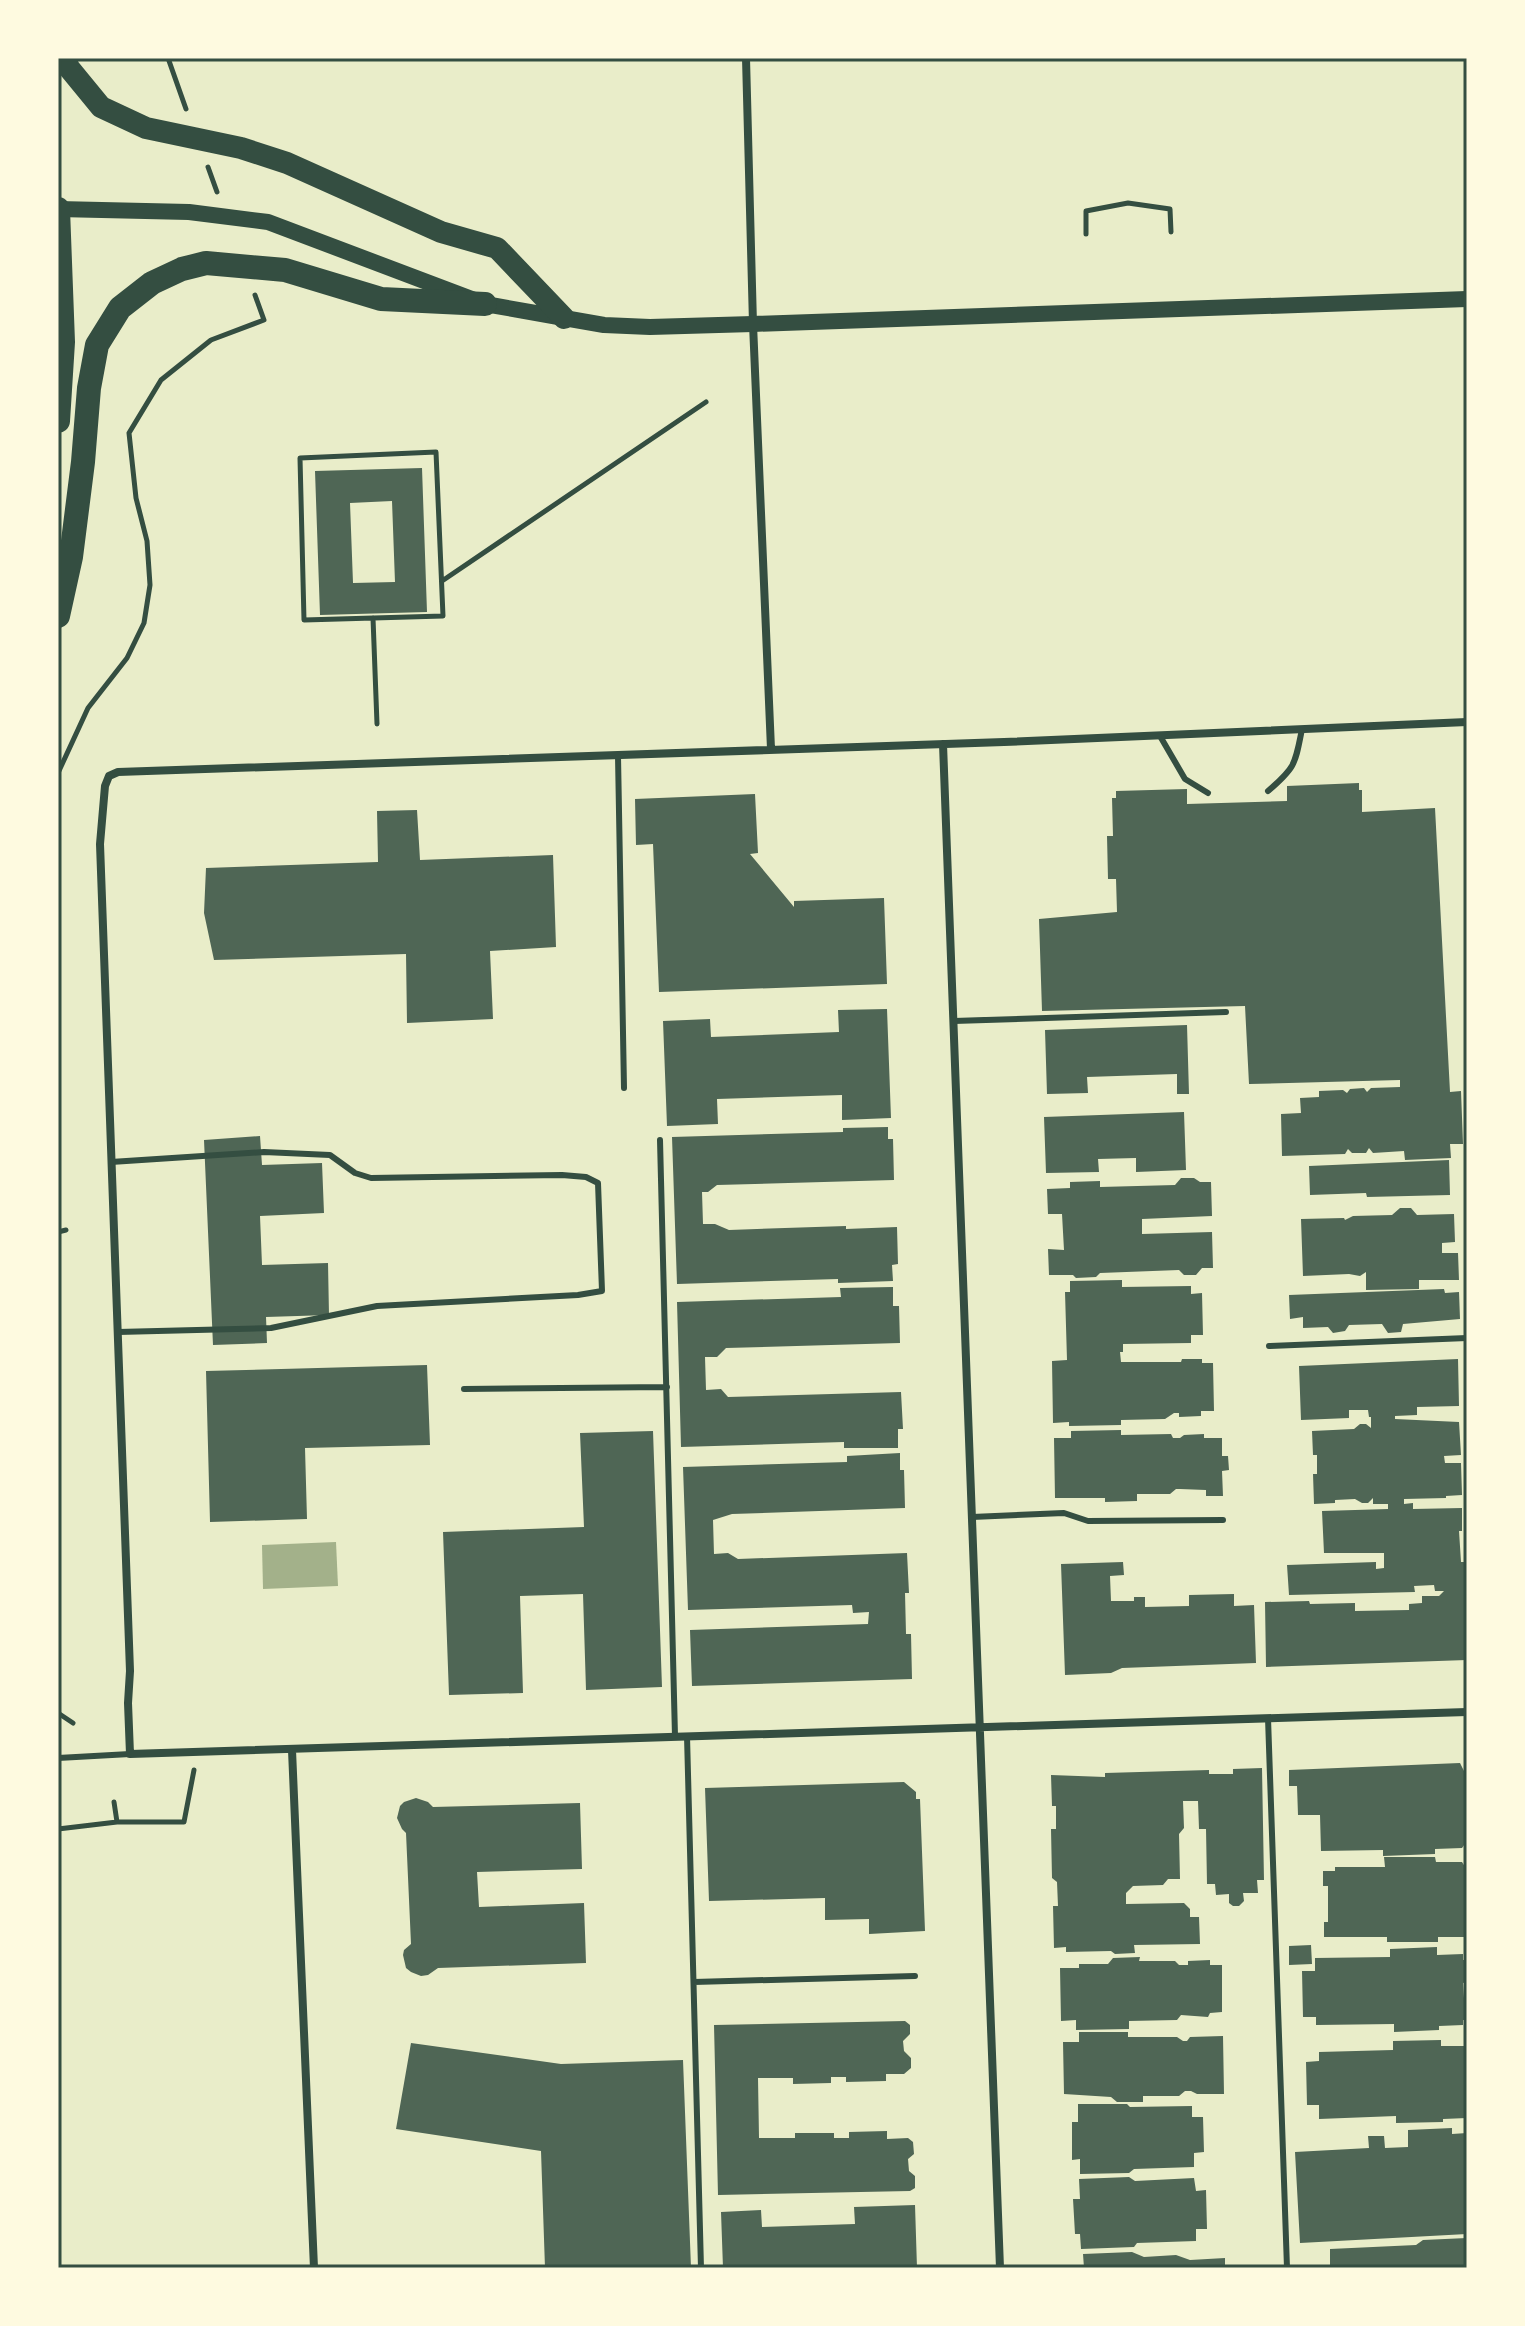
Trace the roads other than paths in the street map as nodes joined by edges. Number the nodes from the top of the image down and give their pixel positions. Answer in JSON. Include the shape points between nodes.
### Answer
{"nodes":[{"id":1,"x":65,"y":58,"type":"edge"},
{"id":2,"x":746,"y":58,"type":"edge"},
{"id":3,"x":58,"y":209,"type":"edge"},
{"id":4,"x":1467,"y":299,"type":"edge"},
{"id":5,"x":485,"y":304,"type":"junction"},
{"id":6,"x":564,"y":318,"type":"junction"},
{"id":7,"x":753,"y":324,"type":"junction"},
{"id":8,"x":58,"y":421,"type":"edge"},
{"id":9,"x":58,"y":616,"type":"edge"},
{"id":10,"x":1467,"y":722,"type":"edge"},
{"id":11,"x":1302,"y":729,"type":"junction"},
{"id":12,"x":1160,"y":736,"type":"junction"},
{"id":13,"x":943,"y":744,"type":"junction"},
{"id":14,"x":771,"y":749,"type":"junction"},
{"id":15,"x":618,"y":756,"type":"junction"},
{"id":16,"x":1268,"y":791,"type":"dead end"},
{"id":17,"x":1208,"y":793,"type":"dead end"},
{"id":18,"x":1226,"y":1012,"type":"dead end"},
{"id":19,"x":954,"y":1021,"type":"junction"},
{"id":20,"x":624,"y":1088,"type":"dead end"},
{"id":21,"x":660,"y":1140,"type":"dead end"},
{"id":22,"x":111,"y":1162,"type":"junction"},
{"id":23,"x":118,"y":1332,"type":"junction"},
{"id":24,"x":1467,"y":1338,"type":"edge"},
{"id":25,"x":1269,"y":1346,"type":"dead end"},
{"id":26,"x":667,"y":1387,"type":"junction"},
{"id":27,"x":464,"y":1389,"type":"dead end"},
{"id":28,"x":972,"y":1517,"type":"junction"},
{"id":29,"x":1223,"y":1520,"type":"dead end"},
{"id":30,"x":1467,"y":1712,"type":"edge"},
{"id":31,"x":1268,"y":1718,"type":"junction"},
{"id":32,"x":980,"y":1727,"type":"junction"},
{"id":33,"x":675,"y":1736,"type":"junction"},
{"id":34,"x":687,"y":1736,"type":"junction"},
{"id":35,"x":292,"y":1750,"type":"junction"},
{"id":36,"x":130,"y":1754,"type":"junction"},
{"id":37,"x":58,"y":1758,"type":"edge"},
{"id":38,"x":915,"y":1976,"type":"dead end"},
{"id":39,"x":694,"y":1982,"type":"junction"},
{"id":40,"x":314,"y":2268,"type":"edge"},
{"id":41,"x":701,"y":2268,"type":"edge"},
{"id":42,"x":1000,"y":2268,"type":"edge"},
{"id":43,"x":1287,"y":2268,"type":"edge"}],
"edges":[{"from":1,"to":6,"type":"highway","via":[[101,107],[146,128],[287,163],[441,232],[497,248]]},
{"from":2,"to":7,"type":"street"},
{"from":3,"to":5,"type":"main road","via":[[189,212],[268,222]]},
{"from":3,"to":8,"type":"highway","via":[[63,342]]},
{"from":4,"to":7,"type":"main road"},
{"from":5,"to":6,"type":"main road"},
{"from":5,"to":9,"type":"highway","via":[[381,299],[285,270],[206,263],[152,283],[120,308],[97,345],[71,557]]},
{"from":6,"to":7,"type":"main road","via":[[650,327]]},
{"from":7,"to":14,"type":"street"},
{"from":10,"to":11,"type":"street"},
{"from":11,"to":12,"type":"street"},
{"from":11,"to":16,"type":"lane","via":[[1295,763]]},
{"from":12,"to":13,"type":"street"},
{"from":12,"to":17,"type":"lane","via":[[1185,779]]},
{"from":13,"to":14,"type":"street"},
{"from":13,"to":19,"type":"street"},
{"from":14,"to":15,"type":"street"},
{"from":15,"to":20,"type":"lane"},
{"from":15,"to":22,"type":"street","via":[[109,776],[100,844]]},
{"from":18,"to":19,"type":"lane"},
{"from":19,"to":28,"type":"street"},
{"from":21,"to":26,"type":"lane"},
{"from":22,"to":23,"type":"street"},
{"from":22,"to":23,"type":"lane","via":[[264,1152],[330,1155],[371,1178],[562,1175],[598,1183],[602,1291],[377,1306],[271,1328]]},
{"from":23,"to":36,"type":"street"},
{"from":24,"to":25,"type":"lane"},
{"from":26,"to":27,"type":"lane"},
{"from":26,"to":33,"type":"lane"},
{"from":28,"to":29,"type":"lane","via":[[1064,1513],[1088,1521]]},
{"from":28,"to":32,"type":"street"},
{"from":30,"to":31,"type":"street"},
{"from":31,"to":32,"type":"street"},
{"from":31,"to":43,"type":"lane"},
{"from":32,"to":34,"type":"street"},
{"from":32,"to":42,"type":"street"},
{"from":33,"to":34,"type":"street"},
{"from":33,"to":35,"type":"street"},
{"from":34,"to":39,"type":"lane"},
{"from":35,"to":36,"type":"street"},
{"from":35,"to":40,"type":"street"},
{"from":36,"to":37,"type":"lane"},
{"from":38,"to":39,"type":"lane"},
{"from":39,"to":41,"type":"lane"}]}
